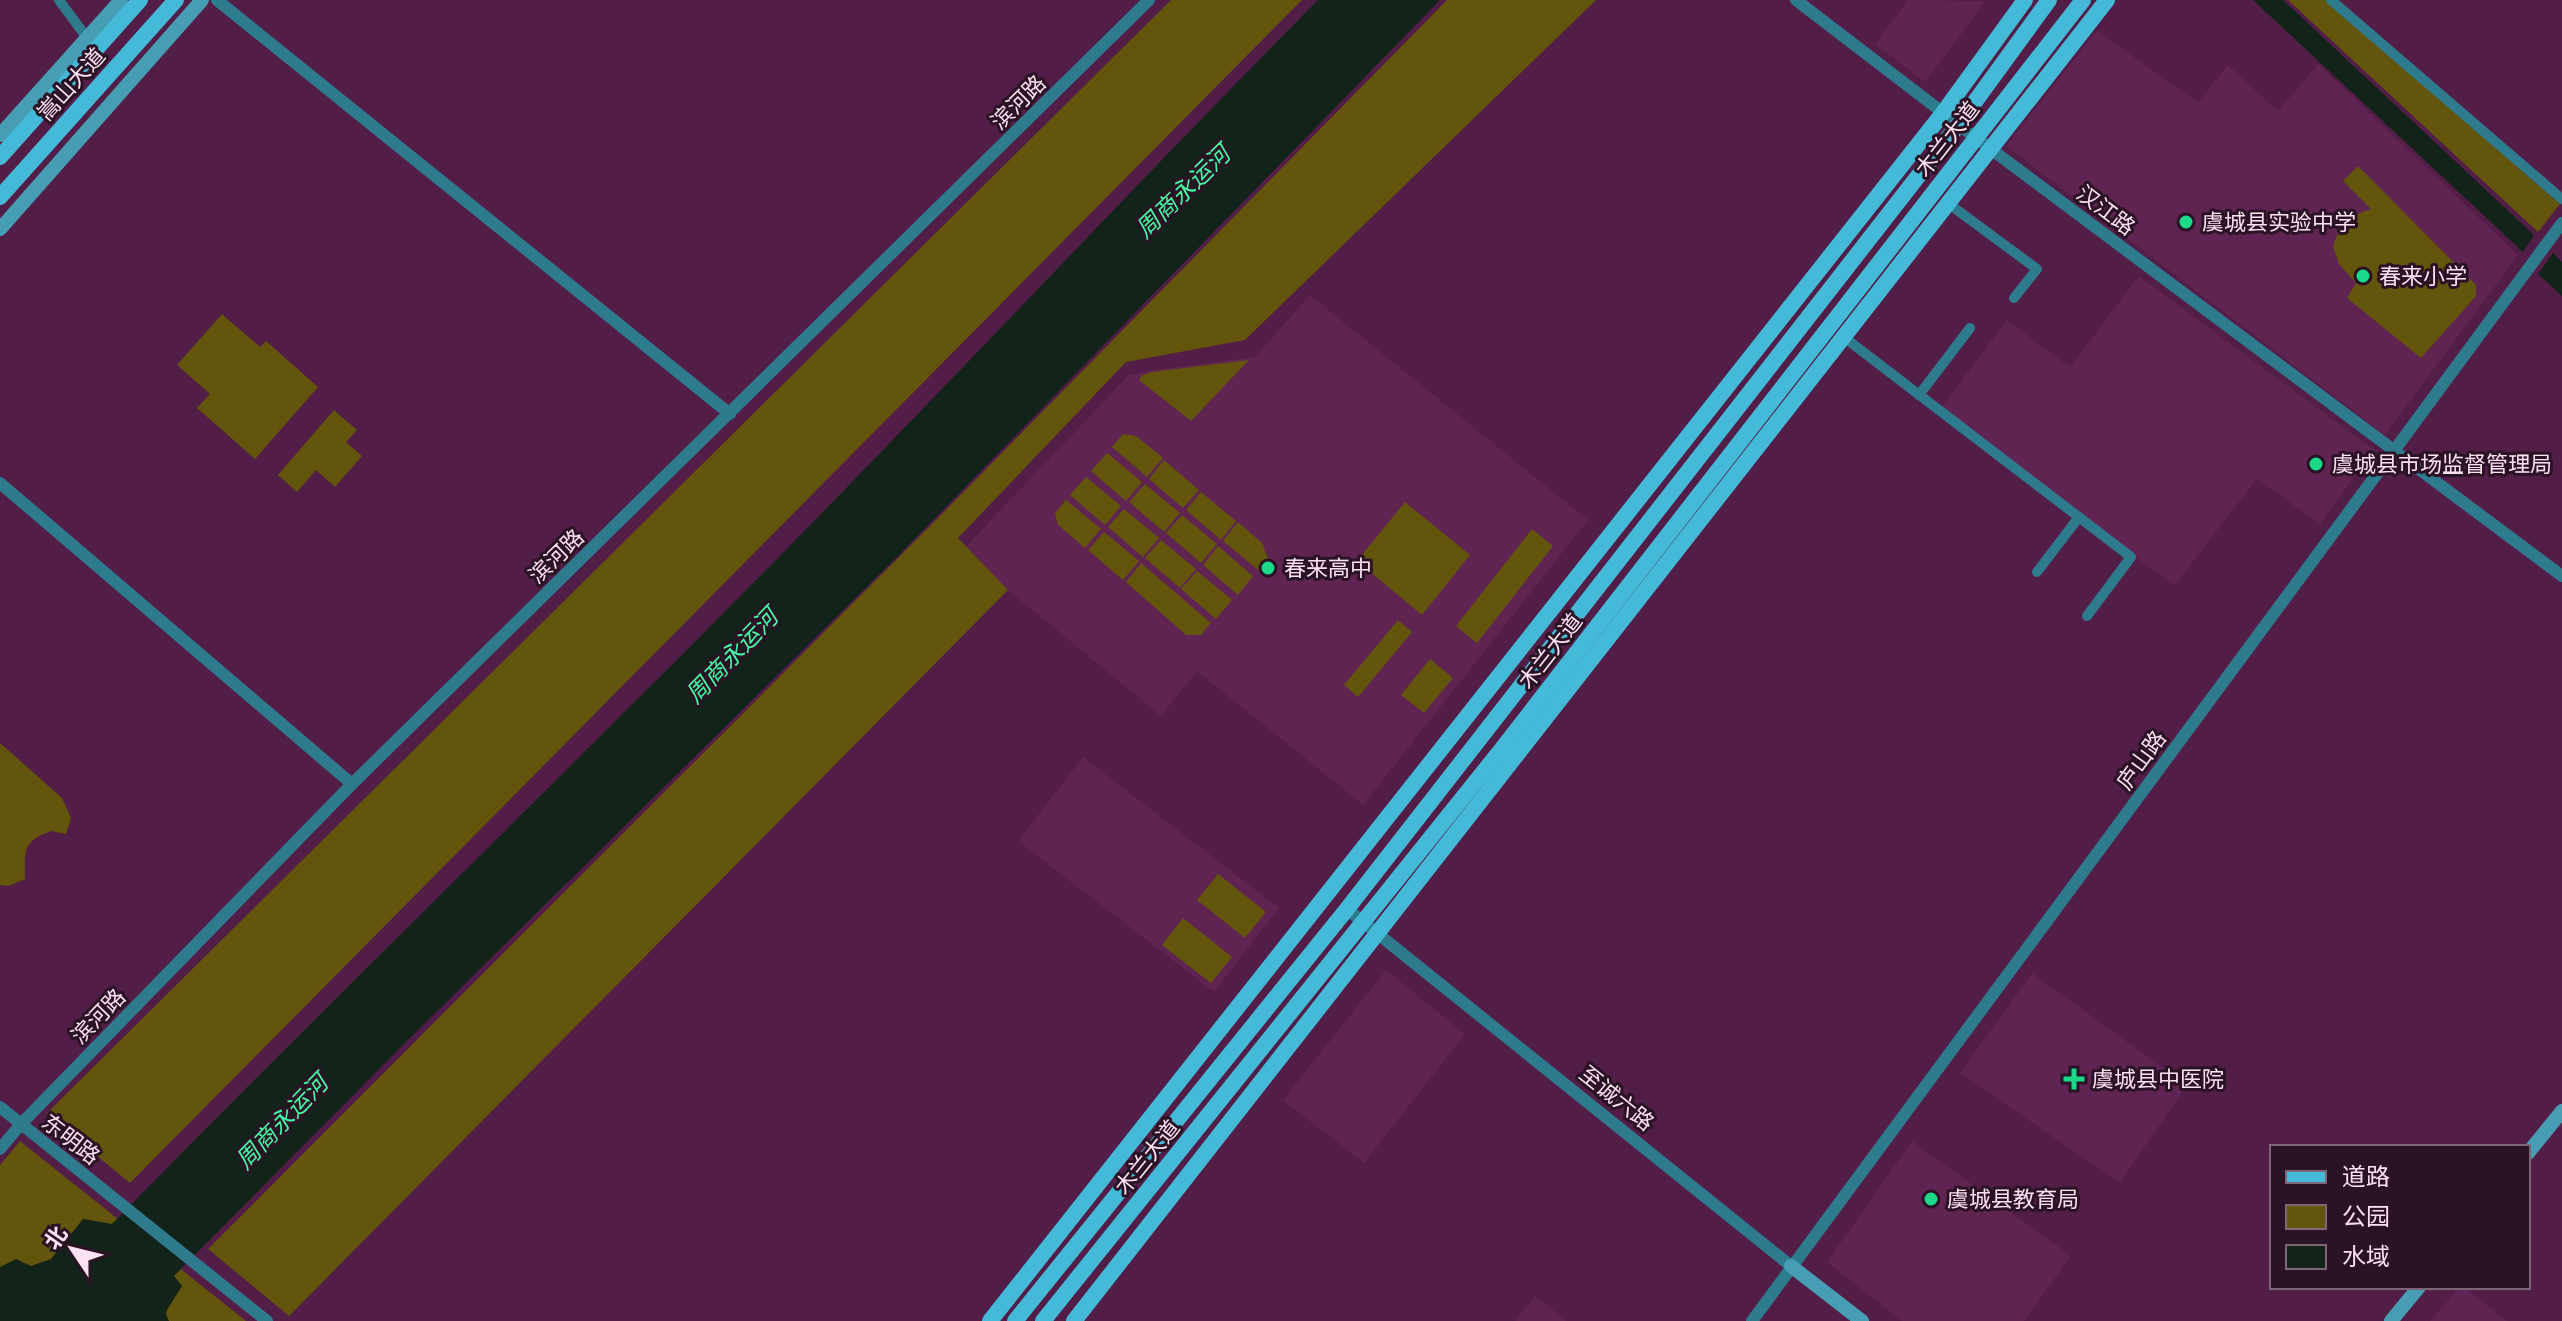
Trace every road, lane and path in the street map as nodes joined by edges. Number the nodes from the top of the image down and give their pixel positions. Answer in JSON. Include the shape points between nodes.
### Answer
{"nodes":[{"id":1,"x":59,"y":0,"type":"edge"},
{"id":2,"x":121,"y":0,"type":"edge"},
{"id":3,"x":140,"y":0,"type":"edge"},
{"id":4,"x":176,"y":0,"type":"edge"},
{"id":5,"x":202,"y":0,"type":"edge"},
{"id":6,"x":217,"y":0,"type":"edge"},
{"id":7,"x":1149,"y":0,"type":"edge"},
{"id":8,"x":1796,"y":0,"type":"edge"},
{"id":9,"x":2025,"y":0,"type":"edge"},
{"id":10,"x":2049,"y":0,"type":"edge"},
{"id":11,"x":2083,"y":0,"type":"edge"},
{"id":12,"x":2107,"y":0,"type":"edge"},
{"id":13,"x":2331,"y":0,"type":"edge"},
{"id":14,"x":91,"y":44,"type":"junction"},
{"id":15,"x":1943,"y":113,"type":"junction"},
{"id":16,"x":1958,"y":125,"type":"junction"},
{"id":17,"x":0,"y":135,"type":"edge"},
{"id":18,"x":1976,"y":138,"type":"junction"},
{"id":19,"x":1991,"y":150,"type":"junction"},
{"id":20,"x":0,"y":157,"type":"edge"},
{"id":21,"x":0,"y":197,"type":"edge"},
{"id":22,"x":2562,"y":199,"type":"edge"},
{"id":23,"x":1949,"y":204,"type":"junction"},
{"id":24,"x":2562,"y":223,"type":"edge"},
{"id":25,"x":0,"y":229,"type":"edge"},
{"id":26,"x":2014,"y":298,"type":"dead end"},
{"id":27,"x":1970,"y":328,"type":"dead end"},
{"id":28,"x":1845,"y":338,"type":"junction"},
{"id":29,"x":1919,"y":395,"type":"junction"},
{"id":30,"x":730,"y":414,"type":"junction"},
{"id":31,"x":2395,"y":450,"type":"junction"},
{"id":32,"x":0,"y":483,"type":"edge"},
{"id":33,"x":2079,"y":517,"type":"junction"},
{"id":34,"x":2037,"y":572,"type":"dead end"},
{"id":35,"x":2562,"y":576,"type":"edge"},
{"id":36,"x":2087,"y":616,"type":"dead end"},
{"id":37,"x":352,"y":784,"type":"junction"},
{"id":38,"x":1347,"y":909,"type":"junction"},
{"id":39,"x":1364,"y":923,"type":"junction"},
{"id":40,"x":1378,"y":934,"type":"junction"},
{"id":41,"x":0,"y":1107,"type":"edge"},
{"id":42,"x":2562,"y":1111,"type":"edge"},
{"id":43,"x":21,"y":1124,"type":"junction"},
{"id":44,"x":0,"y":1149,"type":"edge"},
{"id":45,"x":2530,"y":1151,"type":"edge"},
{"id":46,"x":1791,"y":1266,"type":"junction"},
{"id":47,"x":2417,"y":1289,"type":"edge"},
{"id":48,"x":1023,"y":1319,"type":"edge"},
{"id":49,"x":267,"y":1321,"type":"edge"},
{"id":50,"x":990,"y":1321,"type":"edge"},
{"id":51,"x":1043,"y":1321,"type":"edge"},
{"id":52,"x":1074,"y":1321,"type":"edge"},
{"id":53,"x":1752,"y":1321,"type":"edge"},
{"id":54,"x":1862,"y":1321,"type":"edge"},
{"id":55,"x":2391,"y":1321,"type":"edge"}],
"edges":[{"from":1,"to":14,"type":"street"},
{"from":2,"to":14,"type":"main road"},
{"from":3,"to":14,"type":"main road","name":"嵩山大道"},
{"from":4,"to":21,"type":"main road","name":"嵩山大道"},
{"from":5,"to":25,"type":"main road"},
{"from":6,"to":30,"type":"street"},
{"from":7,"to":30,"type":"street","name":"滨河路"},
{"from":8,"to":15,"type":"street","name":"汉江路"},
{"from":9,"to":15,"type":"main road"},
{"from":10,"to":16,"type":"main road","name":"木兰大道"},
{"from":11,"to":18,"type":"main road","name":"木兰大道"},
{"from":12,"to":19,"type":"main road"},
{"from":13,"to":22,"type":"street"},
{"from":14,"to":17,"type":"main road"},
{"from":14,"to":20,"type":"main road","name":"嵩山大道"},
{"from":15,"to":16,"type":"street","name":"汉江路"},
{"from":15,"to":50,"type":"main road"},
{"from":16,"to":18,"type":"street","name":"汉江路"},
{"from":16,"to":38,"type":"main road","name":"木兰大道"},
{"from":18,"to":19,"type":"street","name":"汉江路"},
{"from":18,"to":39,"type":"main road","name":"木兰大道"},
{"from":19,"to":23,"type":"main road"},
{"from":19,"to":31,"type":"street","name":"汉江路"},
{"from":23,"to":26,"type":"street","via":[[2037,269]]},
{"from":23,"to":28,"type":"main road"},
{"from":24,"to":31,"type":"street","name":"庐山路"},
{"from":27,"to":29,"type":"street"},
{"from":28,"to":29,"type":"street"},
{"from":28,"to":40,"type":"main road"},
{"from":29,"to":33,"type":"street"},
{"from":30,"to":37,"type":"street","name":"滨河路"},
{"from":31,"to":35,"type":"street","name":"汉江路"},
{"from":31,"to":46,"type":"street","name":"庐山路"},
{"from":32,"to":37,"type":"street"},
{"from":33,"to":34,"type":"street"},
{"from":33,"to":36,"type":"street","via":[[2131,557]]},
{"from":37,"to":43,"type":"street","name":"滨河路"},
{"from":38,"to":39,"type":"street","name":"至诚六路"},
{"from":38,"to":48,"type":"main road","name":"木兰大道"},
{"from":39,"to":40,"type":"street","name":"至诚六路"},
{"from":39,"to":51,"type":"main road","name":"木兰大道"},
{"from":40,"to":46,"type":"street","name":"至诚六路"},
{"from":40,"to":52,"type":"main road"},
{"from":41,"to":43,"type":"street","name":"东明路"},
{"from":42,"to":45,"type":"main road"},
{"from":43,"to":44,"type":"street","name":"滨河路"},
{"from":43,"to":49,"type":"street","name":"东明路"},
{"from":46,"to":53,"type":"street","name":"庐山路"},
{"from":46,"to":54,"type":"main road","name":"至诚六路"},
{"from":47,"to":55,"type":"main road"}]}
